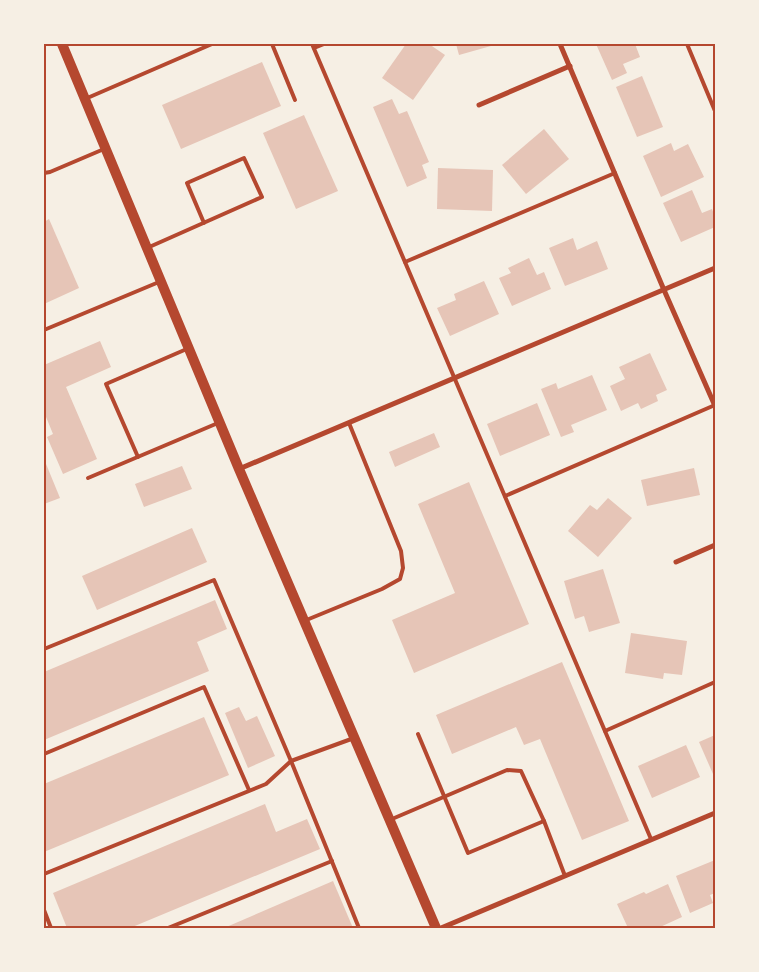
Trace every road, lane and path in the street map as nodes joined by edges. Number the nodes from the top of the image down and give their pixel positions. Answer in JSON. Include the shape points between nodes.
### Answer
{"nodes":[{"id":1,"x":62,"y":44,"type":"edge"},
{"id":2,"x":212,"y":44,"type":"edge"},
{"id":3,"x":272,"y":44,"type":"edge"},
{"id":4,"x":324,"y":44,"type":"edge"},
{"id":5,"x":560,"y":44,"type":"edge"},
{"id":6,"x":687,"y":44,"type":"edge"},
{"id":7,"x":313,"y":46,"type":"edge"},
{"id":8,"x":570,"y":66,"type":"junction"},
{"id":9,"x":85,"y":99,"type":"junction"},
{"id":10,"x":295,"y":100,"type":"dead end"},
{"id":11,"x":479,"y":105,"type":"dead end"},
{"id":12,"x":715,"y":111,"type":"edge"},
{"id":13,"x":106,"y":148,"type":"junction"},
{"id":14,"x":44,"y":173,"type":"edge"},
{"id":15,"x":615,"y":173,"type":"junction"},
{"id":16,"x":204,"y":223,"type":"junction"},
{"id":17,"x":147,"y":248,"type":"junction"},
{"id":18,"x":405,"y":262,"type":"junction"},
{"id":19,"x":715,"y":268,"type":"edge"},
{"id":20,"x":161,"y":282,"type":"junction"},
{"id":21,"x":664,"y":290,"type":"junction"},
{"id":22,"x":44,"y":330,"type":"edge"},
{"id":23,"x":189,"y":348,"type":"junction"},
{"id":24,"x":455,"y":378,"type":"junction"},
{"id":25,"x":715,"y":405,"type":"edge"},
{"id":26,"x":220,"y":422,"type":"junction"},
{"id":27,"x":349,"y":423,"type":"junction"},
{"id":28,"x":138,"y":457,"type":"junction"},
{"id":29,"x":240,"y":469,"type":"junction"},
{"id":30,"x":88,"y":478,"type":"dead end"},
{"id":31,"x":505,"y":496,"type":"junction"},
{"id":32,"x":715,"y":545,"type":"edge"},
{"id":33,"x":676,"y":562,"type":"dead end"},
{"id":34,"x":304,"y":620,"type":"junction"},
{"id":35,"x":44,"y":649,"type":"edge"},
{"id":36,"x":715,"y":682,"type":"edge"},
{"id":37,"x":605,"y":731,"type":"junction"},
{"id":38,"x":418,"y":734,"type":"dead end"},
{"id":39,"x":354,"y":738,"type":"junction"},
{"id":40,"x":44,"y":754,"type":"edge"},
{"id":41,"x":291,"y":761,"type":"junction"},
{"id":42,"x":250,"y":790,"type":"junction"},
{"id":43,"x":444,"y":797,"type":"junction"},
{"id":44,"x":715,"y":812,"type":"edge"},
{"id":45,"x":390,"y":820,"type":"junction"},
{"id":46,"x":544,"y":821,"type":"junction"},
{"id":47,"x":651,"y":840,"type":"junction"},
{"id":48,"x":332,"y":861,"type":"junction"},
{"id":49,"x":44,"y":874,"type":"edge"},
{"id":50,"x":565,"y":876,"type":"junction"},
{"id":51,"x":44,"y":910,"type":"edge"},
{"id":52,"x":51,"y":928,"type":"edge"},
{"id":53,"x":168,"y":928,"type":"edge"},
{"id":54,"x":359,"y":928,"type":"edge"},
{"id":55,"x":436,"y":928,"type":"edge"},
{"id":56,"x":441,"y":928,"type":"edge"}],
"edges":[{"from":1,"to":9,"type":"main road"},
{"from":2,"to":9,"type":"lane"},
{"from":3,"to":10,"type":"lane"},
{"from":4,"to":7,"type":"lane"},
{"from":5,"to":8,"type":"street"},
{"from":6,"to":12,"type":"lane"},
{"from":7,"to":18,"type":"lane"},
{"from":8,"to":11,"type":"street"},
{"from":8,"to":15,"type":"street"},
{"from":9,"to":13,"type":"main road"},
{"from":13,"to":14,"type":"lane"},
{"from":13,"to":17,"type":"main road"},
{"from":15,"to":18,"type":"lane"},
{"from":15,"to":21,"type":"street"},
{"from":16,"to":16,"type":"lane","via":[[262,197],[244,158],[187,184]]},
{"from":16,"to":17,"type":"lane"},
{"from":17,"to":20,"type":"main road"},
{"from":18,"to":24,"type":"lane"},
{"from":19,"to":21,"type":"street"},
{"from":20,"to":22,"type":"lane"},
{"from":20,"to":23,"type":"main road"},
{"from":21,"to":24,"type":"street"},
{"from":21,"to":25,"type":"street"},
{"from":23,"to":26,"type":"main road"},
{"from":23,"to":28,"type":"lane","via":[[106,384]]},
{"from":24,"to":27,"type":"street"},
{"from":24,"to":31,"type":"lane"},
{"from":25,"to":31,"type":"lane"},
{"from":26,"to":28,"type":"lane"},
{"from":26,"to":29,"type":"main road"},
{"from":27,"to":29,"type":"street"},
{"from":27,"to":34,"type":"lane","via":[[401,551],[403,568],[400,579]]},
{"from":28,"to":30,"type":"lane"},
{"from":29,"to":34,"type":"main road"},
{"from":31,"to":37,"type":"lane"},
{"from":32,"to":33,"type":"street"},
{"from":34,"to":39,"type":"main road"},
{"from":35,"to":41,"type":"lane","via":[[214,580]]},
{"from":36,"to":37,"type":"lane"},
{"from":37,"to":47,"type":"lane"},
{"from":38,"to":43,"type":"lane"},
{"from":39,"to":41,"type":"lane"},
{"from":39,"to":45,"type":"main road"},
{"from":40,"to":42,"type":"lane","via":[[204,687]]},
{"from":41,"to":42,"type":"lane","via":[[266,784]]},
{"from":41,"to":48,"type":"lane"},
{"from":42,"to":49,"type":"lane"},
{"from":43,"to":45,"type":"lane"},
{"from":43,"to":46,"type":"lane","via":[[507,770],[521,770]]},
{"from":43,"to":46,"type":"lane","via":[[468,853]]},
{"from":44,"to":47,"type":"street"},
{"from":45,"to":55,"type":"main road"},
{"from":46,"to":50,"type":"lane"},
{"from":47,"to":50,"type":"street"},
{"from":48,"to":53,"type":"lane"},
{"from":48,"to":54,"type":"lane"},
{"from":50,"to":56,"type":"street"},
{"from":51,"to":52,"type":"lane"}]}
